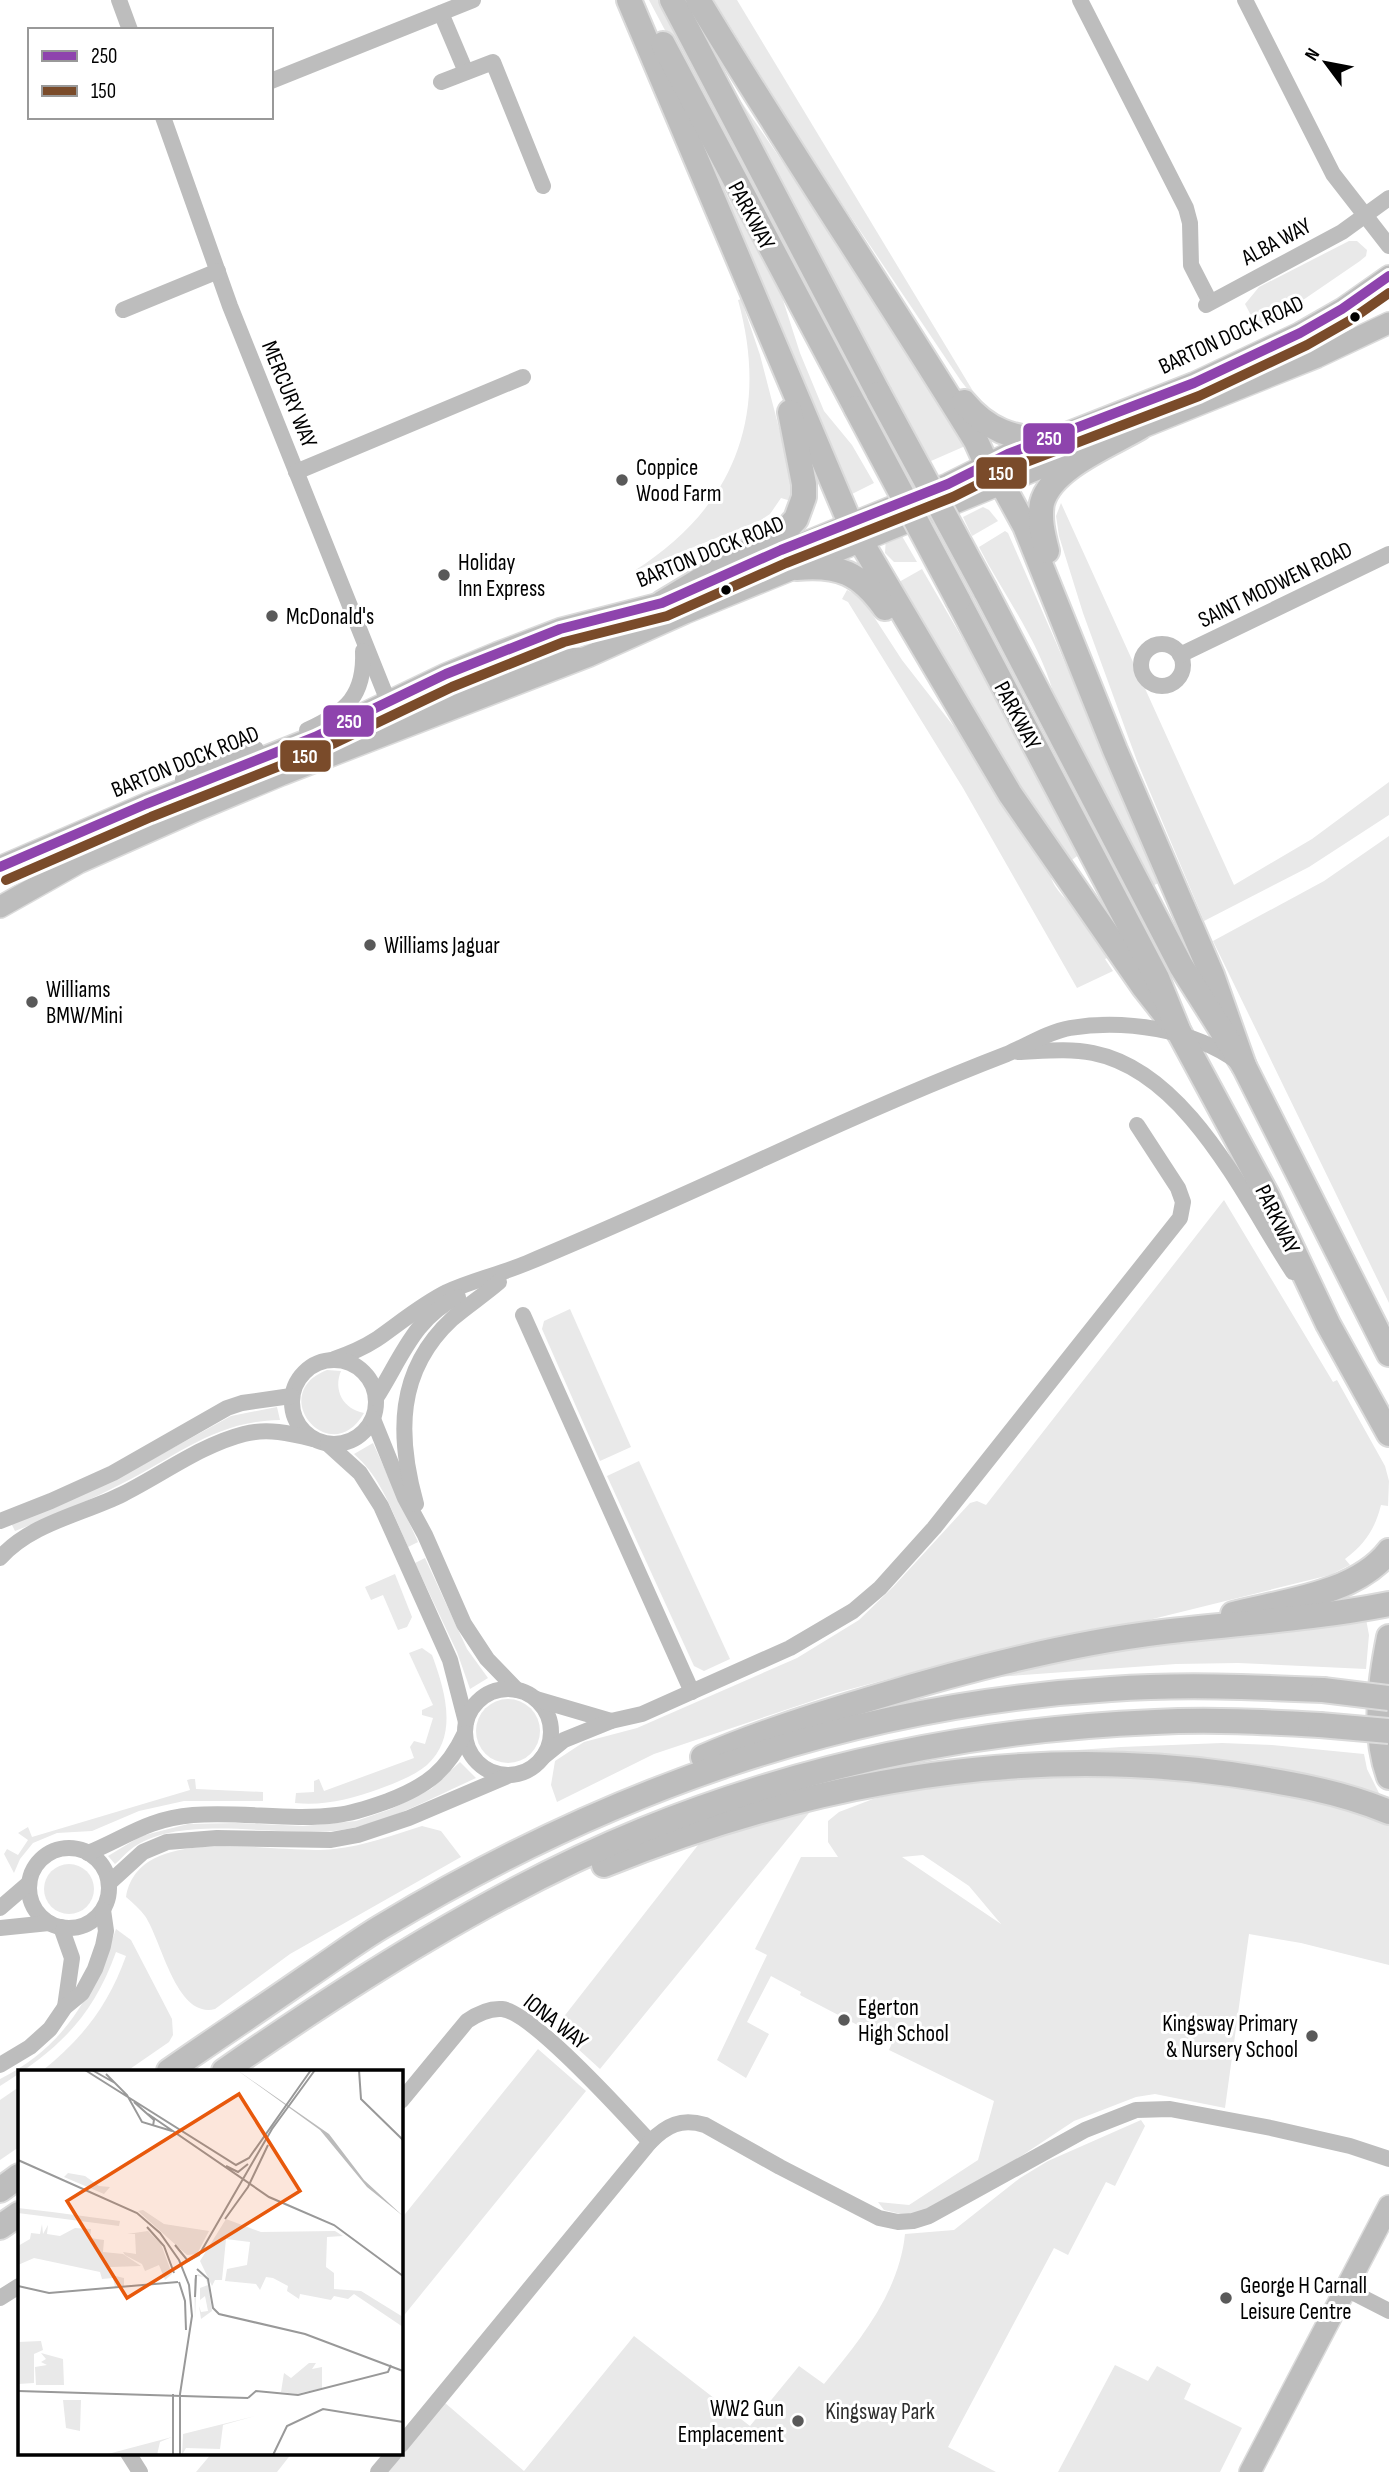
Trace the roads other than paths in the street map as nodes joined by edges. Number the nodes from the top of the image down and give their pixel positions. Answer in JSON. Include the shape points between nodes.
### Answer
{"nodes":[{"id":1,"x":119,"y":0,"type":"edge"},
{"id":2,"x":473,"y":0,"type":"edge"},
{"id":3,"x":629,"y":0,"type":"edge"},
{"id":4,"x":640,"y":0,"type":"edge"},
{"id":5,"x":672,"y":0,"type":"edge"},
{"id":6,"x":698,"y":0,"type":"edge"},
{"id":7,"x":1080,"y":0,"type":"edge"},
{"id":8,"x":1245,"y":0,"type":"edge"},
{"id":9,"x":441,"y":13,"type":"junction"},
{"id":10,"x":129,"y":28,"type":"edge"},
{"id":11,"x":466,"y":72,"type":"junction"},
{"id":12,"x":273,"y":80,"type":"edge"},
{"id":13,"x":441,"y":82,"type":"dead end"},
{"id":14,"x":169,"y":119,"type":"edge"},
{"id":15,"x":543,"y":187,"type":"dead end"},
{"id":16,"x":1389,"y":198,"type":"edge"},
{"id":17,"x":1366,"y":216,"type":"junction"},
{"id":18,"x":1389,"y":246,"type":"edge"},
{"id":19,"x":218,"y":271,"type":"junction"},
{"id":20,"x":1389,"y":276,"type":"edge"},
{"id":21,"x":887,"y":297,"type":"junction"},
{"id":22,"x":122,"y":310,"type":"dead end"},
{"id":23,"x":1389,"y":323,"type":"edge"},
{"id":24,"x":779,"y":360,"type":"junction"},
{"id":25,"x":523,"y":377,"type":"dead end"},
{"id":26,"x":1139,"y":428,"type":"junction"},
{"id":27,"x":1049,"y":440,"type":"junction"},
{"id":28,"x":986,"y":463,"type":"junction"},
{"id":29,"x":296,"y":472,"type":"junction"},
{"id":30,"x":1002,"y":484,"type":"junction"},
{"id":31,"x":855,"y":532,"type":"junction"},
{"id":32,"x":1389,"y":554,"type":"edge"},
{"id":33,"x":796,"y":568,"type":"junction"},
{"id":34,"x":662,"y":603,"type":"junction"},
{"id":35,"x":362,"y":636,"type":"junction"},
{"id":36,"x":1069,"y":636,"type":"junction"},
{"id":37,"x":1180,"y":655,"type":"dead end"},
{"id":38,"x":589,"y":656,"type":"junction"},
{"id":39,"x":385,"y":693,"type":"junction"},
{"id":40,"x":397,"y":730,"type":"junction"},
{"id":41,"x":976,"y":738,"type":"junction"},
{"id":42,"x":146,"y":804,"type":"junction"},
{"id":43,"x":0,"y":867,"type":"edge"},
{"id":44,"x":44,"y":880,"type":"junction"},
{"id":45,"x":0,"y":897,"type":"edge"},
{"id":46,"x":0,"y":907,"type":"edge"},
{"id":47,"x":1128,"y":946,"type":"junction"},
{"id":48,"x":1192,"y":960,"type":"junction"},
{"id":49,"x":1180,"y":1034,"type":"junction"},
{"id":50,"x":1010,"y":1052,"type":"junction"},
{"id":51,"x":1244,"y":1066,"type":"junction"},
{"id":52,"x":1137,"y":1125,"type":"dead end"},
{"id":53,"x":522,"y":1265,"type":"junction"},
{"id":54,"x":499,"y":1282,"type":"junction"},
{"id":55,"x":523,"y":1315,"type":"dead end"},
{"id":56,"x":1328,"y":1324,"type":"junction"},
{"id":57,"x":1389,"y":1354,"type":"edge"},
{"id":58,"x":334,"y":1359,"type":"junction"},
{"id":59,"x":291,"y":1396,"type":"junction"},
{"id":60,"x":376,"y":1398,"type":"junction"},
{"id":61,"x":373,"y":1419,"type":"junction"},
{"id":62,"x":1389,"y":1434,"type":"edge"},
{"id":63,"x":320,"y":1441,"type":"junction"},
{"id":64,"x":0,"y":1521,"type":"edge"},
{"id":65,"x":425,"y":1535,"type":"junction"},
{"id":66,"x":1389,"y":1551,"type":"edge"},
{"id":67,"x":0,"y":1558,"type":"edge"},
{"id":68,"x":1377,"y":1606,"type":"edge"},
{"id":69,"x":1161,"y":1632,"type":"junction"},
{"id":70,"x":1389,"y":1637,"type":"edge"},
{"id":71,"x":517,"y":1690,"type":"junction"},
{"id":72,"x":692,"y":1692,"type":"junction"},
{"id":73,"x":1389,"y":1698,"type":"edge"},
{"id":74,"x":536,"y":1699,"type":"junction"},
{"id":75,"x":611,"y":1721,"type":"junction"},
{"id":76,"x":466,"y":1728,"type":"junction"},
{"id":77,"x":1389,"y":1731,"type":"edge"},
{"id":78,"x":542,"y":1758,"type":"junction"},
{"id":79,"x":510,"y":1775,"type":"junction"},
{"id":80,"x":1389,"y":1777,"type":"edge"},
{"id":81,"x":1389,"y":1812,"type":"edge"},
{"id":82,"x":572,"y":1825,"type":"junction"},
{"id":83,"x":88,"y":1853,"type":"junction"},
{"id":84,"x":29,"y":1883,"type":"junction"},
{"id":85,"x":109,"y":1883,"type":"junction"},
{"id":86,"x":488,"y":1906,"type":"junction"},
{"id":87,"x":0,"y":1908,"type":"edge"},
{"id":88,"x":103,"y":1910,"type":"junction"},
{"id":89,"x":55,"y":1925,"type":"junction"},
{"id":90,"x":0,"y":1928,"type":"edge"},
{"id":91,"x":65,"y":2007,"type":"junction"},
{"id":92,"x":0,"y":2065,"type":"edge"},
{"id":93,"x":170,"y":2070,"type":"edge"},
{"id":94,"x":225,"y":2070,"type":"edge"},
{"id":95,"x":402,"y":2100,"type":"edge"},
{"id":96,"x":650,"y":2142,"type":"junction"},
{"id":97,"x":1389,"y":2159,"type":"edge"},
{"id":98,"x":18,"y":2177,"type":"edge"},
{"id":99,"x":0,"y":2190,"type":"edge"},
{"id":100,"x":1389,"y":2206,"type":"edge"},
{"id":101,"x":18,"y":2215,"type":"edge"},
{"id":102,"x":0,"y":2227,"type":"edge"},
{"id":103,"x":18,"y":2289,"type":"edge"},
{"id":104,"x":1346,"y":2289,"type":"junction"},
{"id":105,"x":0,"y":2298,"type":"edge"},
{"id":106,"x":1389,"y":2311,"type":"edge"},
{"id":107,"x":402,"y":2444,"type":"edge"},
{"id":108,"x":129,"y":2454,"type":"edge"},
{"id":109,"x":393,"y":2454,"type":"edge"},
{"id":110,"x":140,"y":2472,"type":"edge"},
{"id":111,"x":378,"y":2472,"type":"edge"},
{"id":112,"x":1250,"y":2472,"type":"edge"}],
"edges":[{"from":1,"to":10,"type":"street"},
{"from":2,"to":9,"type":"street"},
{"from":3,"to":24,"type":"highway"},
{"from":4,"to":47,"type":"highway","name":"PARKWAY","bridge":true,"via":[[958,600]]},
{"from":5,"to":48,"type":"highway","name":"PARKWAY","bridge":true,"via":[[1160,925]]},
{"from":6,"to":21,"type":"highway"},
{"from":7,"to":17,"type":"street","name":"ALBA WAY","via":[[1186,208],[1191,265],[1208,304]]},
{"from":8,"to":17,"type":"street","via":[[1333,174]]},
{"from":9,"to":11,"type":"street"},
{"from":9,"to":12,"type":"street"},
{"from":11,"to":13,"type":"street"},
{"from":11,"to":15,"type":"street","via":[[493,62]]},
{"from":14,"to":19,"type":"street","name":"MERCURY WAY"},
{"from":16,"to":17,"type":"street","name":"ALBA WAY"},
{"from":17,"to":18,"type":"street"},
{"from":19,"to":22,"type":"street"},
{"from":19,"to":29,"type":"street","name":"MERCURY WAY"},
{"from":20,"to":27,"type":"main road","name":"BARTON DOCK ROAD","via":[[1342,309],[1259,354]]},
{"from":21,"to":27,"type":"highway","via":[[974,414],[1010,435]]},
{"from":21,"to":28,"type":"highway"},
{"from":23,"to":26,"type":"main road","name":"BARTON DOCK ROAD"},
{"from":24,"to":31,"type":"highway"},
{"from":24,"to":34,"type":"highway","via":[[804,484],[800,512],[783,533]]},
{"from":25,"to":29,"type":"street"},
{"from":26,"to":30,"type":"main road","name":"BARTON DOCK ROAD"},
{"from":26,"to":36,"type":"highway","via":[[1062,473],[1045,495],[1043,535]]},
{"from":27,"to":28,"type":"main road","name":"BARTON DOCK ROAD"},
{"from":28,"to":30,"type":"highway"},
{"from":28,"to":31,"type":"main road","name":"BARTON DOCK ROAD"},
{"from":29,"to":35,"type":"street","name":"MERCURY WAY"},
{"from":30,"to":31,"type":"main road","name":"BARTON DOCK ROAD"},
{"from":30,"to":36,"type":"highway","via":[[1025,526]]},
{"from":31,"to":33,"type":"main road","name":"BARTON DOCK ROAD"},
{"from":31,"to":34,"type":"main road","name":"BARTON DOCK ROAD","via":[[780,550]]},
{"from":31,"to":41,"type":"highway"},
{"from":32,"to":37,"type":"street","name":"SAINT MODWEN ROAD"},
{"from":33,"to":38,"type":"main road","name":"BARTON DOCK ROAD"},
{"from":33,"to":41,"type":"highway","via":[[830,568],[866,584]]},
{"from":34,"to":39,"type":"main road","name":"BARTON DOCK ROAD","via":[[560,629],[410,691]]},
{"from":35,"to":39,"type":"street","name":"MERCURY WAY"},
{"from":35,"to":42,"type":"street","via":[[362,679],[342,711],[173,784]]},
{"from":36,"to":48,"type":"highway","via":[[1185,917]]},
{"from":38,"to":39,"type":"street","via":[[560,655],[416,707]]},
{"from":38,"to":40,"type":"main road","name":"BARTON DOCK ROAD"},
{"from":39,"to":40,"type":"street","name":"MERCURY WAY"},
{"from":39,"to":42,"type":"main road","name":"BARTON DOCK ROAD","via":[[315,737]]},
{"from":40,"to":44,"type":"main road","name":"BARTON DOCK ROAD","via":[[195,811]]},
{"from":41,"to":47,"type":"highway","via":[[1010,794]]},
{"from":42,"to":43,"type":"main road","name":"BARTON DOCK ROAD"},
{"from":44,"to":45,"type":"street"},
{"from":44,"to":46,"type":"main road","name":"BARTON DOCK ROAD"},
{"from":47,"to":49,"type":"highway","name":"PARKWAY"},
{"from":48,"to":51,"type":"highway","name":"PARKWAY","via":[[1212,975]]},
{"from":49,"to":50,"type":"street","via":[[1131,1026],[1091,1026],[1053,1032]]},
{"from":49,"to":51,"type":"street","via":[[1217,1048]]},
{"from":49,"to":56,"type":"highway","name":"PARKWAY","via":[[1267,1195]]},
{"from":50,"to":53,"type":"street"},
{"from":50,"to":56,"type":"street","via":[[1092,1053],[1127,1064],[1164,1090],[1210,1142]]},
{"from":51,"to":57,"type":"highway","name":"PARKWAY"},
{"from":52,"to":72,"type":"street","via":[[1178,1188],[1183,1202],[1180,1218],[934,1528],[880,1588],[823,1631]]},
{"from":53,"to":54,"type":"street"},
{"from":53,"to":58,"type":"street","via":[[448,1292],[376,1340]]},
{"from":54,"to":60,"type":"street","via":[[452,1300],[422,1324]]},
{"from":54,"to":65,"type":"street","via":[[452,1319],[422,1358],[411,1382],[403,1432]]},
{"from":55,"to":72,"type":"street"},
{"from":56,"to":62,"type":"highway","name":"PARKWAY"},
{"from":58,"to":59,"type":"street","via":[[321,1361],[301,1374]]},
{"from":58,"to":60,"type":"street","via":[[363,1370]]},
{"from":59,"to":63,"type":"street","via":[[298,1425]]},
{"from":59,"to":64,"type":"street","via":[[227,1408],[113,1473]]},
{"from":60,"to":61,"type":"street"},
{"from":61,"to":63,"type":"street","via":[[354,1439],[341,1444]]},
{"from":61,"to":65,"type":"street"},
{"from":63,"to":67,"type":"street","via":[[267,1431],[229,1438],[122,1494],[32,1533]]},
{"from":63,"to":76,"type":"street","via":[[360,1473],[381,1506],[450,1660]]},
{"from":65,"to":71,"type":"street","via":[[464,1624],[487,1659]]},
{"from":66,"to":69,"type":"highway","via":[[1370,1570],[1336,1587]]},
{"from":68,"to":69,"type":"highway"},
{"from":69,"to":82,"type":"highway","via":[[1039,1653],[789,1723],[688,1763]]},
{"from":70,"to":80,"type":"highway","via":[[1380,1719]]},
{"from":71,"to":74,"type":"street"},
{"from":71,"to":76,"type":"street","via":[[504,1689],[480,1700],[471,1710]]},
{"from":72,"to":75,"type":"street","via":[[642,1714]]},
{"from":73,"to":82,"type":"highway","bridge":true,"via":[[1323,1690],[1196,1686],[1114,1688],[988,1702],[792,1742],[646,1792]]},
{"from":74,"to":75,"type":"street"},
{"from":74,"to":78,"type":"street","via":[[550,1721],[549,1746]]},
{"from":75,"to":78,"type":"street","via":[[564,1740]]},
{"from":76,"to":79,"type":"street","via":[[474,1758],[484,1768]]},
{"from":76,"to":83,"type":"street","via":[[447,1764],[430,1780],[363,1810],[317,1817],[219,1814],[168,1818]]},
{"from":77,"to":86,"type":"highway","bridge":true,"via":[[1240,1721],[1156,1721],[989,1736],[907,1750],[826,1769],[701,1809],[642,1831]]},
{"from":78,"to":79,"type":"street","via":[[522,1773]]},
{"from":79,"to":85,"type":"street","via":[[358,1835],[331,1840],[193,1839],[156,1845],[134,1858]]},
{"from":81,"to":86,"type":"highway","via":[[1339,1795],[1256,1778],[1146,1765],[1029,1764],[827,1794],[661,1843]]},
{"from":82,"to":93,"type":"highway","via":[[379,1928]]},
{"from":83,"to":84,"type":"street","via":[[63,1848],[51,1852],[40,1860]]},
{"from":83,"to":85,"type":"street","via":[[98,1860]]},
{"from":84,"to":87,"type":"street"},
{"from":84,"to":89,"type":"street","via":[[33,1906]]},
{"from":85,"to":88,"type":"street"},
{"from":86,"to":94,"type":"highway","via":[[288,2026]]},
{"from":88,"to":89,"type":"street","via":[[84,1925]]},
{"from":88,"to":91,"type":"street","via":[[106,1931],[95,1969],[82,1993]]},
{"from":89,"to":90,"type":"street"},
{"from":89,"to":91,"type":"street","via":[[72,1958]]},
{"from":91,"to":92,"type":"street","via":[[30,2047]]},
{"from":95,"to":96,"type":"street","name":"IONA WAY","via":[[467,2021],[478,2013],[504,2009],[570,2060]]},
{"from":96,"to":97,"type":"street","via":[[674,2123],[705,2125],[833,2195],[879,2218],[898,2222],[929,2216],[1085,2130],[1136,2110],[1170,2109],[1245,2123]]},
{"from":96,"to":107,"type":"street"},
{"from":98,"to":99,"type":"highway"},
{"from":100,"to":104,"type":"main road"},
{"from":101,"to":102,"type":"highway"},
{"from":103,"to":105,"type":"street"},
{"from":104,"to":106,"type":"street"},
{"from":104,"to":112,"type":"main road"},
{"from":108,"to":110,"type":"street"},
{"from":109,"to":111,"type":"street"}]}
